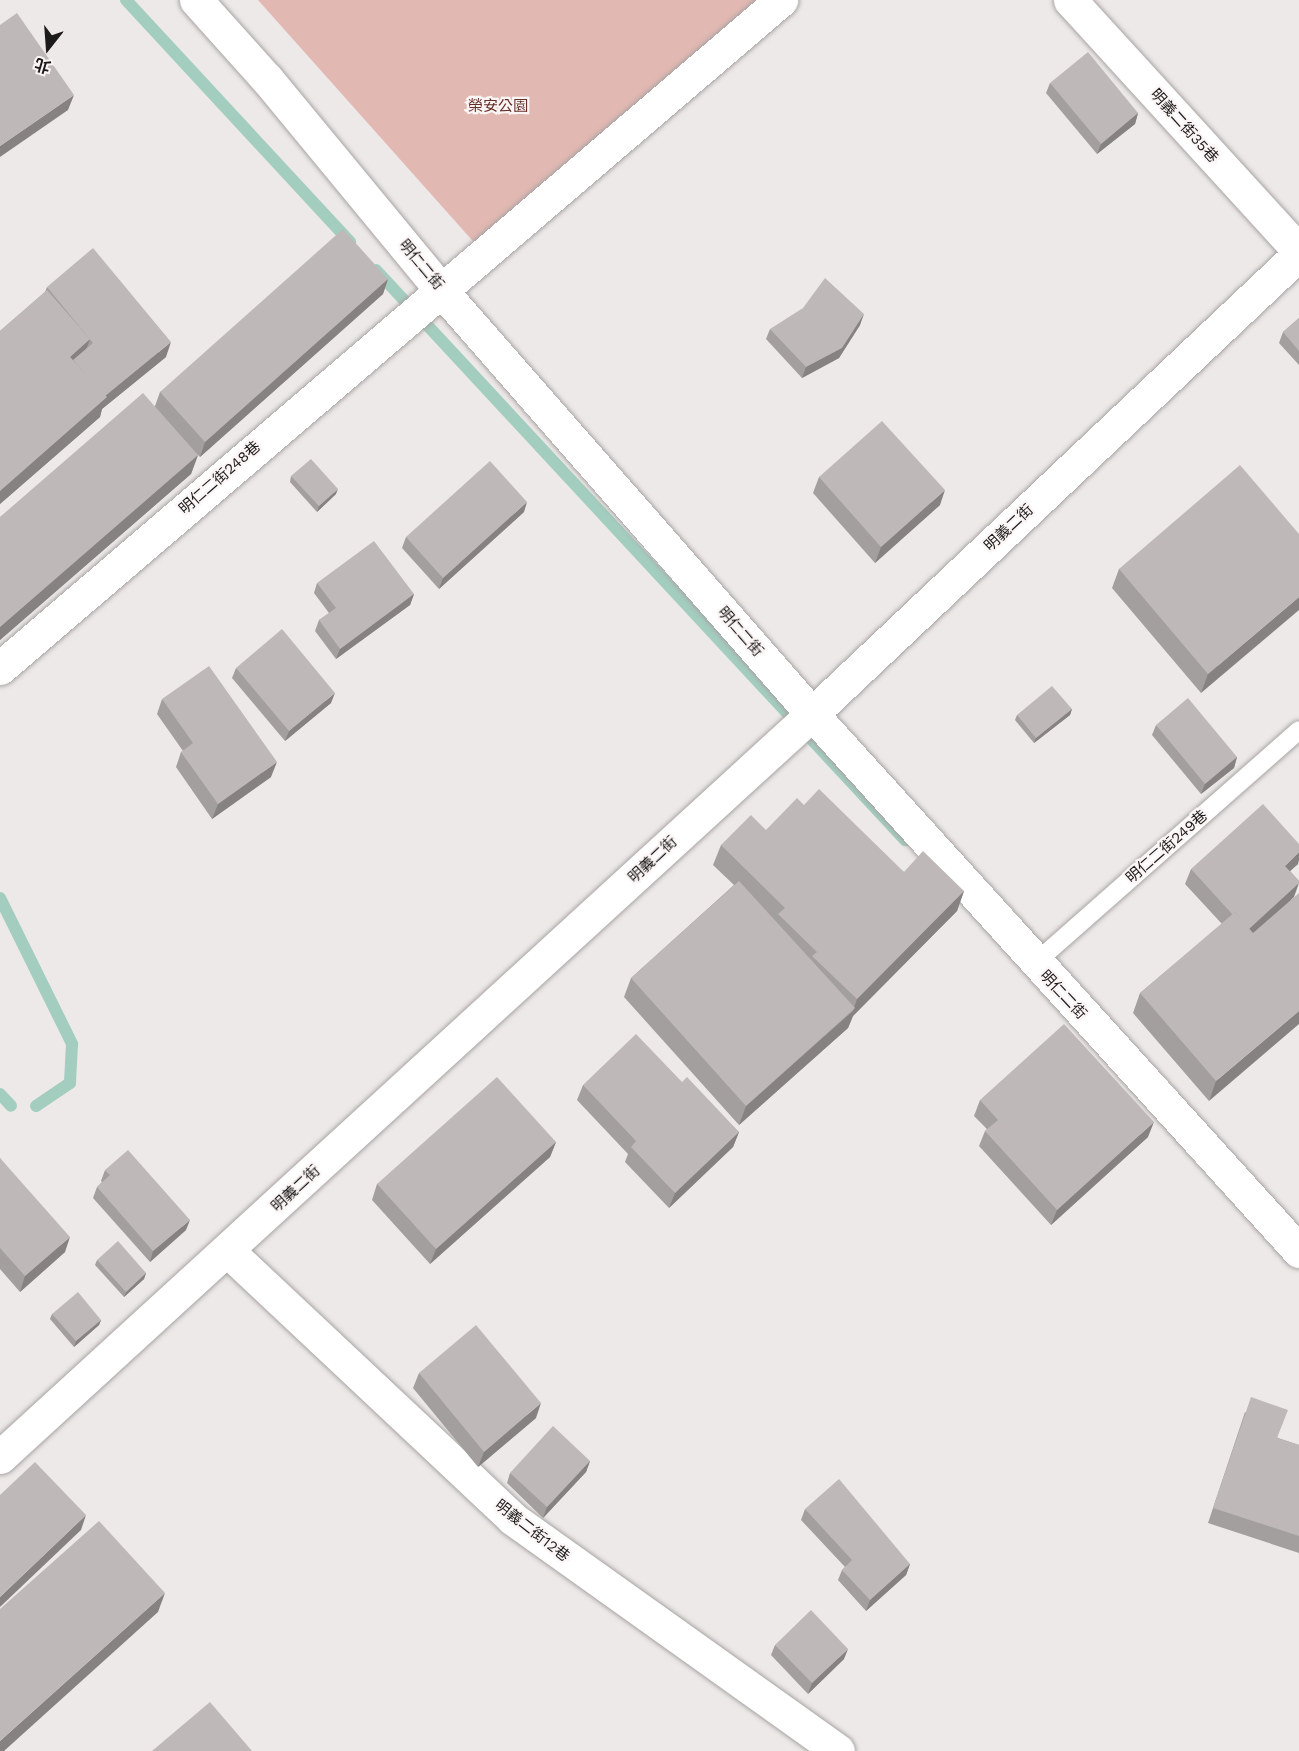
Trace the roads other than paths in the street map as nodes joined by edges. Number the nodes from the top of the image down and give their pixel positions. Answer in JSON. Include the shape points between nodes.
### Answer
{"nodes":[{"id":1,"x":196,"y":0,"type":"edge"},
{"id":2,"x":781,"y":0,"type":"edge"},
{"id":3,"x":1070,"y":0,"type":"edge"},
{"id":4,"x":1299,"y":253,"type":"edge"},
{"id":5,"x":440,"y":289,"type":"junction"},
{"id":6,"x":0,"y":668,"type":"edge"},
{"id":7,"x":812,"y":714,"type":"junction"},
{"id":8,"x":1299,"y":730,"type":"edge"},
{"id":9,"x":1035,"y":963,"type":"junction"},
{"id":10,"x":228,"y":1251,"type":"junction"},
{"id":11,"x":1299,"y":1251,"type":"edge"},
{"id":12,"x":0,"y":1457,"type":"edge"},
{"id":13,"x":838,"y":1751,"type":"edge"}],
"edges":[{"from":1,"to":5,"type":"street","name":"明仁二街","via":[[267,79]]},
{"from":2,"to":5,"type":"street","name":"明仁二街248巷"},
{"from":3,"to":4,"type":"street","name":"明義二街35巷"},
{"from":4,"to":7,"type":"street","name":"明義二街"},
{"from":5,"to":6,"type":"street","name":"明仁二街248巷"},
{"from":5,"to":7,"type":"street","name":"明仁二街"},
{"from":7,"to":9,"type":"street","name":"明仁二街"},
{"from":7,"to":10,"type":"street","name":"明義二街"},
{"from":8,"to":9,"type":"lane","name":"明仁二街249巷"},
{"from":9,"to":11,"type":"street","name":"明仁二街"},
{"from":10,"to":12,"type":"street","name":"明義二街"},
{"from":10,"to":13,"type":"street","name":"明義二街12巷","via":[[513,1519]]}]}
